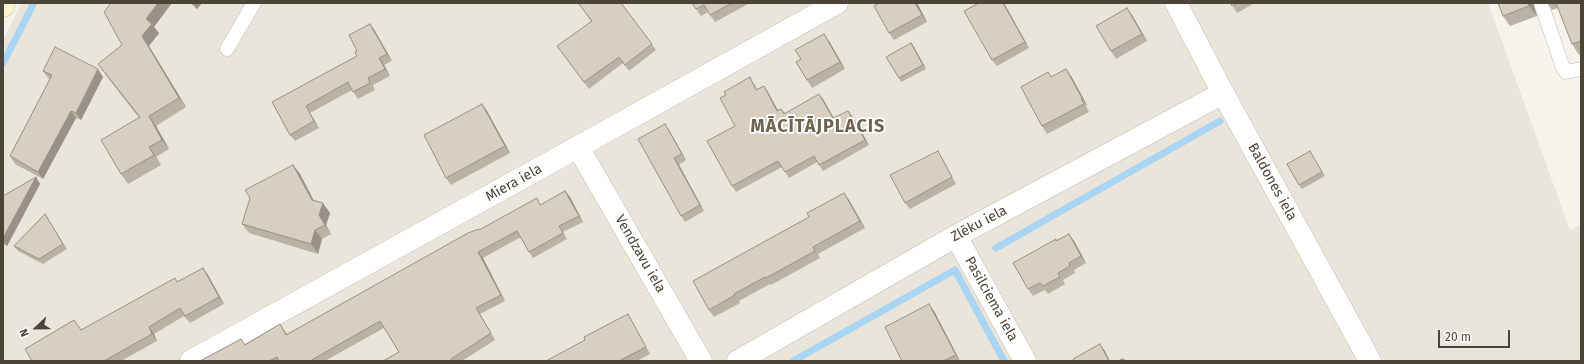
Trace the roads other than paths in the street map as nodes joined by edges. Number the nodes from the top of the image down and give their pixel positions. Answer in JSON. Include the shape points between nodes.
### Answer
{"nodes":[{"id":1,"x":254,"y":3,"type":"edge"},
{"id":2,"x":836,"y":3,"type":"edge"},
{"id":3,"x":1176,"y":3,"type":"edge"},
{"id":4,"x":1541,"y":3,"type":"edge"},
{"id":5,"x":227,"y":49,"type":"dead end"},
{"id":6,"x":1581,"y":69,"type":"edge"},
{"id":7,"x":1223,"y":93,"type":"junction"},
{"id":8,"x":578,"y":147,"type":"junction"},
{"id":9,"x":956,"y":236,"type":"junction"},
{"id":10,"x":191,"y":361,"type":"edge"},
{"id":11,"x":701,"y":361,"type":"edge"},
{"id":12,"x":738,"y":361,"type":"edge"},
{"id":13,"x":1025,"y":361,"type":"edge"},
{"id":14,"x":1370,"y":361,"type":"edge"}],
"edges":[{"from":1,"to":5,"type":"lane"},
{"from":2,"to":8,"type":"street","name":"Miera iela"},
{"from":3,"to":7,"type":"street","name":"Baldones iela"},
{"from":4,"to":6,"type":"lane","via":[[1566,72]]},
{"from":7,"to":9,"type":"street","name":"Zlēku iela"},
{"from":7,"to":14,"type":"street","name":"Baldones iela"},
{"from":8,"to":10,"type":"street","name":"Miera iela"},
{"from":8,"to":11,"type":"street","name":"Vendzavu iela"},
{"from":9,"to":12,"type":"street","name":"Zlēku iela"},
{"from":9,"to":13,"type":"street","name":"Pasilciema iela"}]}
